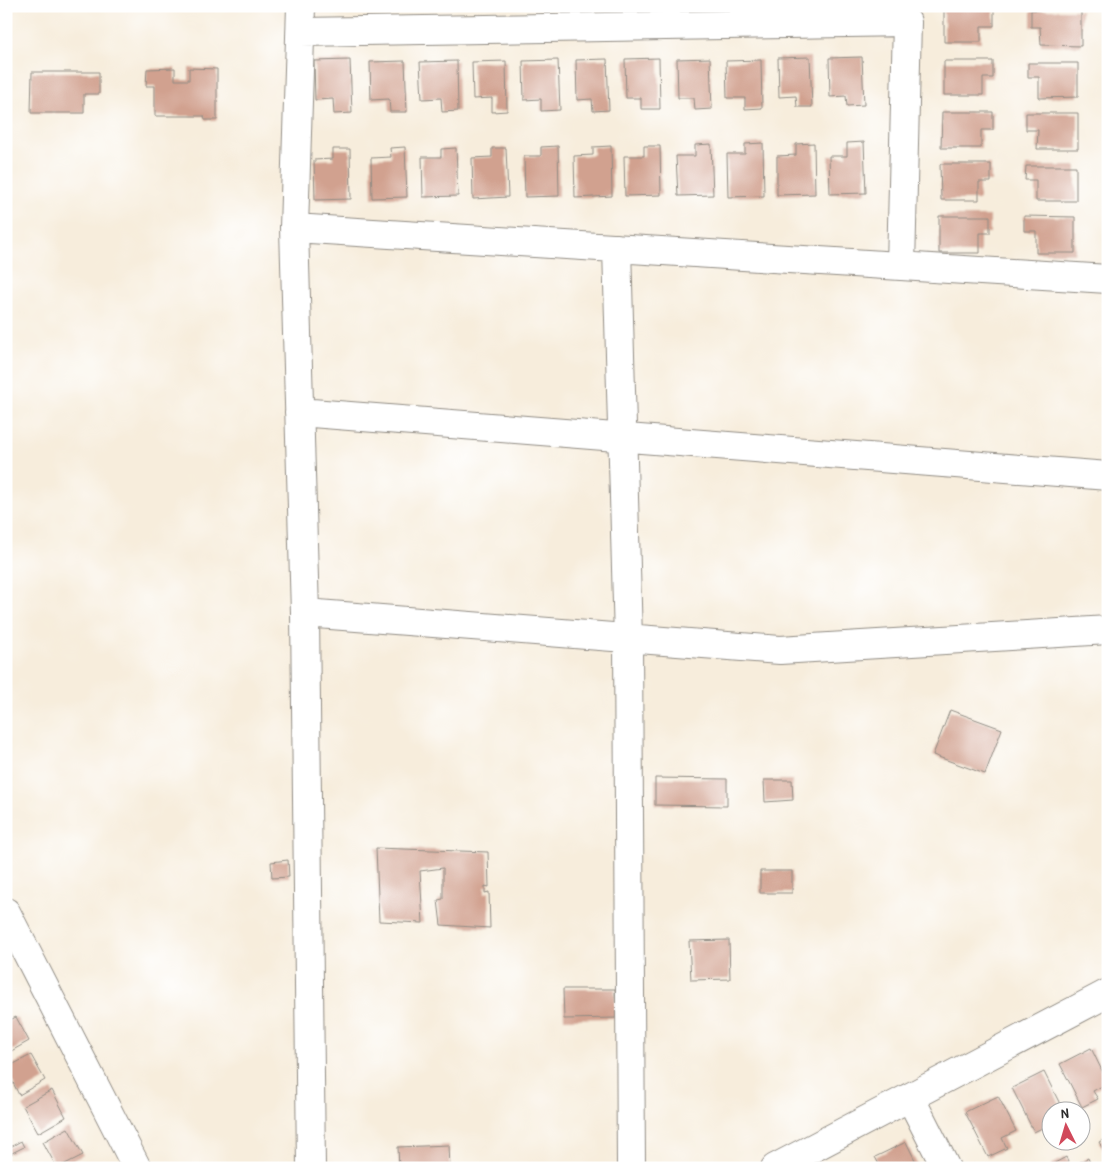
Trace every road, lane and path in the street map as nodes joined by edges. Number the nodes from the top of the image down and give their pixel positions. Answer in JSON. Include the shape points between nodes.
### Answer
{"nodes":[{"id":1,"x":908,"y":14,"type":"edge"},
{"id":2,"x":510,"y":18,"type":"edge"},
{"id":3,"x":301,"y":19,"type":"edge"},
{"id":4,"x":294,"y":228,"type":"junction"},
{"id":5,"x":617,"y":248,"type":"junction"},
{"id":6,"x":901,"y":266,"type":"junction"},
{"id":7,"x":1108,"y":279,"type":"edge"},
{"id":8,"x":299,"y":412,"type":"junction"},
{"id":9,"x":622,"y":438,"type":"junction"},
{"id":10,"x":1108,"y":476,"type":"edge"},
{"id":11,"x":305,"y":613,"type":"junction"},
{"id":12,"x":1108,"y":630,"type":"edge"},
{"id":13,"x":628,"y":639,"type":"junction"},
{"id":14,"x":6,"y":912,"type":"edge"},
{"id":15,"x":1108,"y":993,"type":"edge"},
{"id":16,"x":910,"y":1097,"type":"junction"},
{"id":17,"x":138,"y":1168,"type":"edge"},
{"id":18,"x":310,"y":1168,"type":"edge"},
{"id":19,"x":631,"y":1168,"type":"edge"},
{"id":20,"x":775,"y":1168,"type":"edge"},
{"id":21,"x":946,"y":1168,"type":"edge"}],
"edges":[{"from":1,"to":2,"type":"street"},
{"from":1,"to":6,"type":"street"},
{"from":2,"to":3,"type":"street"},
{"from":3,"to":4,"type":"street"},
{"from":4,"to":5,"type":"street"},
{"from":4,"to":8,"type":"street"},
{"from":5,"to":6,"type":"street"},
{"from":5,"to":9,"type":"street"},
{"from":6,"to":7,"type":"street"},
{"from":8,"to":9,"type":"street"},
{"from":8,"to":11,"type":"street"},
{"from":9,"to":10,"type":"street"},
{"from":9,"to":13,"type":"street"},
{"from":11,"to":13,"type":"street"},
{"from":11,"to":18,"type":"street"},
{"from":12,"to":13,"type":"street","via":[[780,650]]},
{"from":13,"to":19,"type":"street"},
{"from":14,"to":17,"type":"street"},
{"from":15,"to":16,"type":"street"},
{"from":16,"to":20,"type":"street"},
{"from":16,"to":21,"type":"street"}]}
